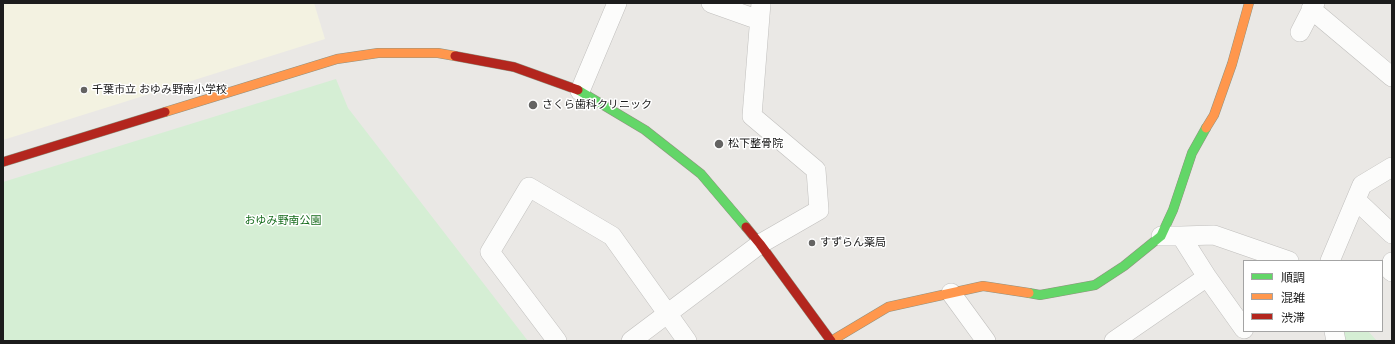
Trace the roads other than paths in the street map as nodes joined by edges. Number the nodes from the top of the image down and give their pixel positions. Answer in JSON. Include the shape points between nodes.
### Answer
{"nodes":[{"id":1,"x":617,"y":3,"type":"edge"},
{"id":2,"x":711,"y":3,"type":"edge"},
{"id":3,"x":1249,"y":3,"type":"edge"},
{"id":4,"x":1313,"y":6,"type":"edge"},
{"id":5,"x":760,"y":12,"type":"edge"},
{"id":6,"x":1300,"y":32,"type":"dead end"},
{"id":7,"x":1392,"y":77,"type":"edge"},
{"id":8,"x":580,"y":91,"type":"junction"},
{"id":9,"x":3,"y":162,"type":"edge"},
{"id":10,"x":1392,"y":167,"type":"edge"},
{"id":11,"x":1356,"y":200,"type":"junction"},
{"id":12,"x":1392,"y":234,"type":"edge"},
{"id":13,"x":1161,"y":236,"type":"junction"},
{"id":14,"x":1181,"y":236,"type":"junction"},
{"id":15,"x":760,"y":244,"type":"junction"},
{"id":16,"x":1286,"y":260,"type":"edge"},
{"id":17,"x":1330,"y":260,"type":"edge"},
{"id":18,"x":1392,"y":262,"type":"edge"},
{"id":19,"x":1392,"y":272,"type":"edge"},
{"id":20,"x":1207,"y":277,"type":"junction"},
{"id":21,"x":951,"y":293,"type":"junction"},
{"id":22,"x":667,"y":314,"type":"junction"},
{"id":23,"x":1243,"y":327,"type":"edge"},
{"id":24,"x":1246,"y":332,"type":"edge"},
{"id":25,"x":557,"y":341,"type":"edge"},
{"id":26,"x":631,"y":341,"type":"edge"},
{"id":27,"x":687,"y":341,"type":"edge"},
{"id":28,"x":831,"y":341,"type":"edge"},
{"id":29,"x":986,"y":341,"type":"edge"},
{"id":30,"x":1114,"y":341,"type":"edge"},
{"id":31,"x":1252,"y":341,"type":"edge"}],
"edges":[{"from":1,"to":8,"type":"street"},
{"from":2,"to":5,"type":"street"},
{"from":3,"to":13,"type":"street","via":[[1214,115],[1192,153],[1173,210]]},
{"from":4,"to":6,"type":"street"},
{"from":4,"to":7,"type":"street"},
{"from":5,"to":15,"type":"street","via":[[752,116],[816,170],[819,210]]},
{"from":8,"to":9,"type":"street","via":[[514,67],[461,57],[438,53],[378,53],[337,59]]},
{"from":8,"to":15,"type":"street","via":[[644,130],[701,174]]},
{"from":10,"to":11,"type":"street","via":[[1362,185]]},
{"from":11,"to":12,"type":"street"},
{"from":11,"to":17,"type":"street"},
{"from":13,"to":14,"type":"street"},
{"from":13,"to":21,"type":"street","via":[[1124,266],[1095,285],[1040,295],[983,286]]},
{"from":14,"to":16,"type":"street","via":[[1214,235]]},
{"from":14,"to":20,"type":"street"},
{"from":15,"to":22,"type":"street"},
{"from":15,"to":28,"type":"street"},
{"from":18,"to":19,"type":"street"},
{"from":20,"to":23,"type":"street"},
{"from":20,"to":30,"type":"street"},
{"from":21,"to":28,"type":"street","via":[[888,307]]},
{"from":21,"to":29,"type":"street"},
{"from":22,"to":25,"type":"street","via":[[612,236],[529,187],[490,252]]},
{"from":22,"to":26,"type":"street"},
{"from":22,"to":27,"type":"street"},
{"from":24,"to":31,"type":"street"}]}
